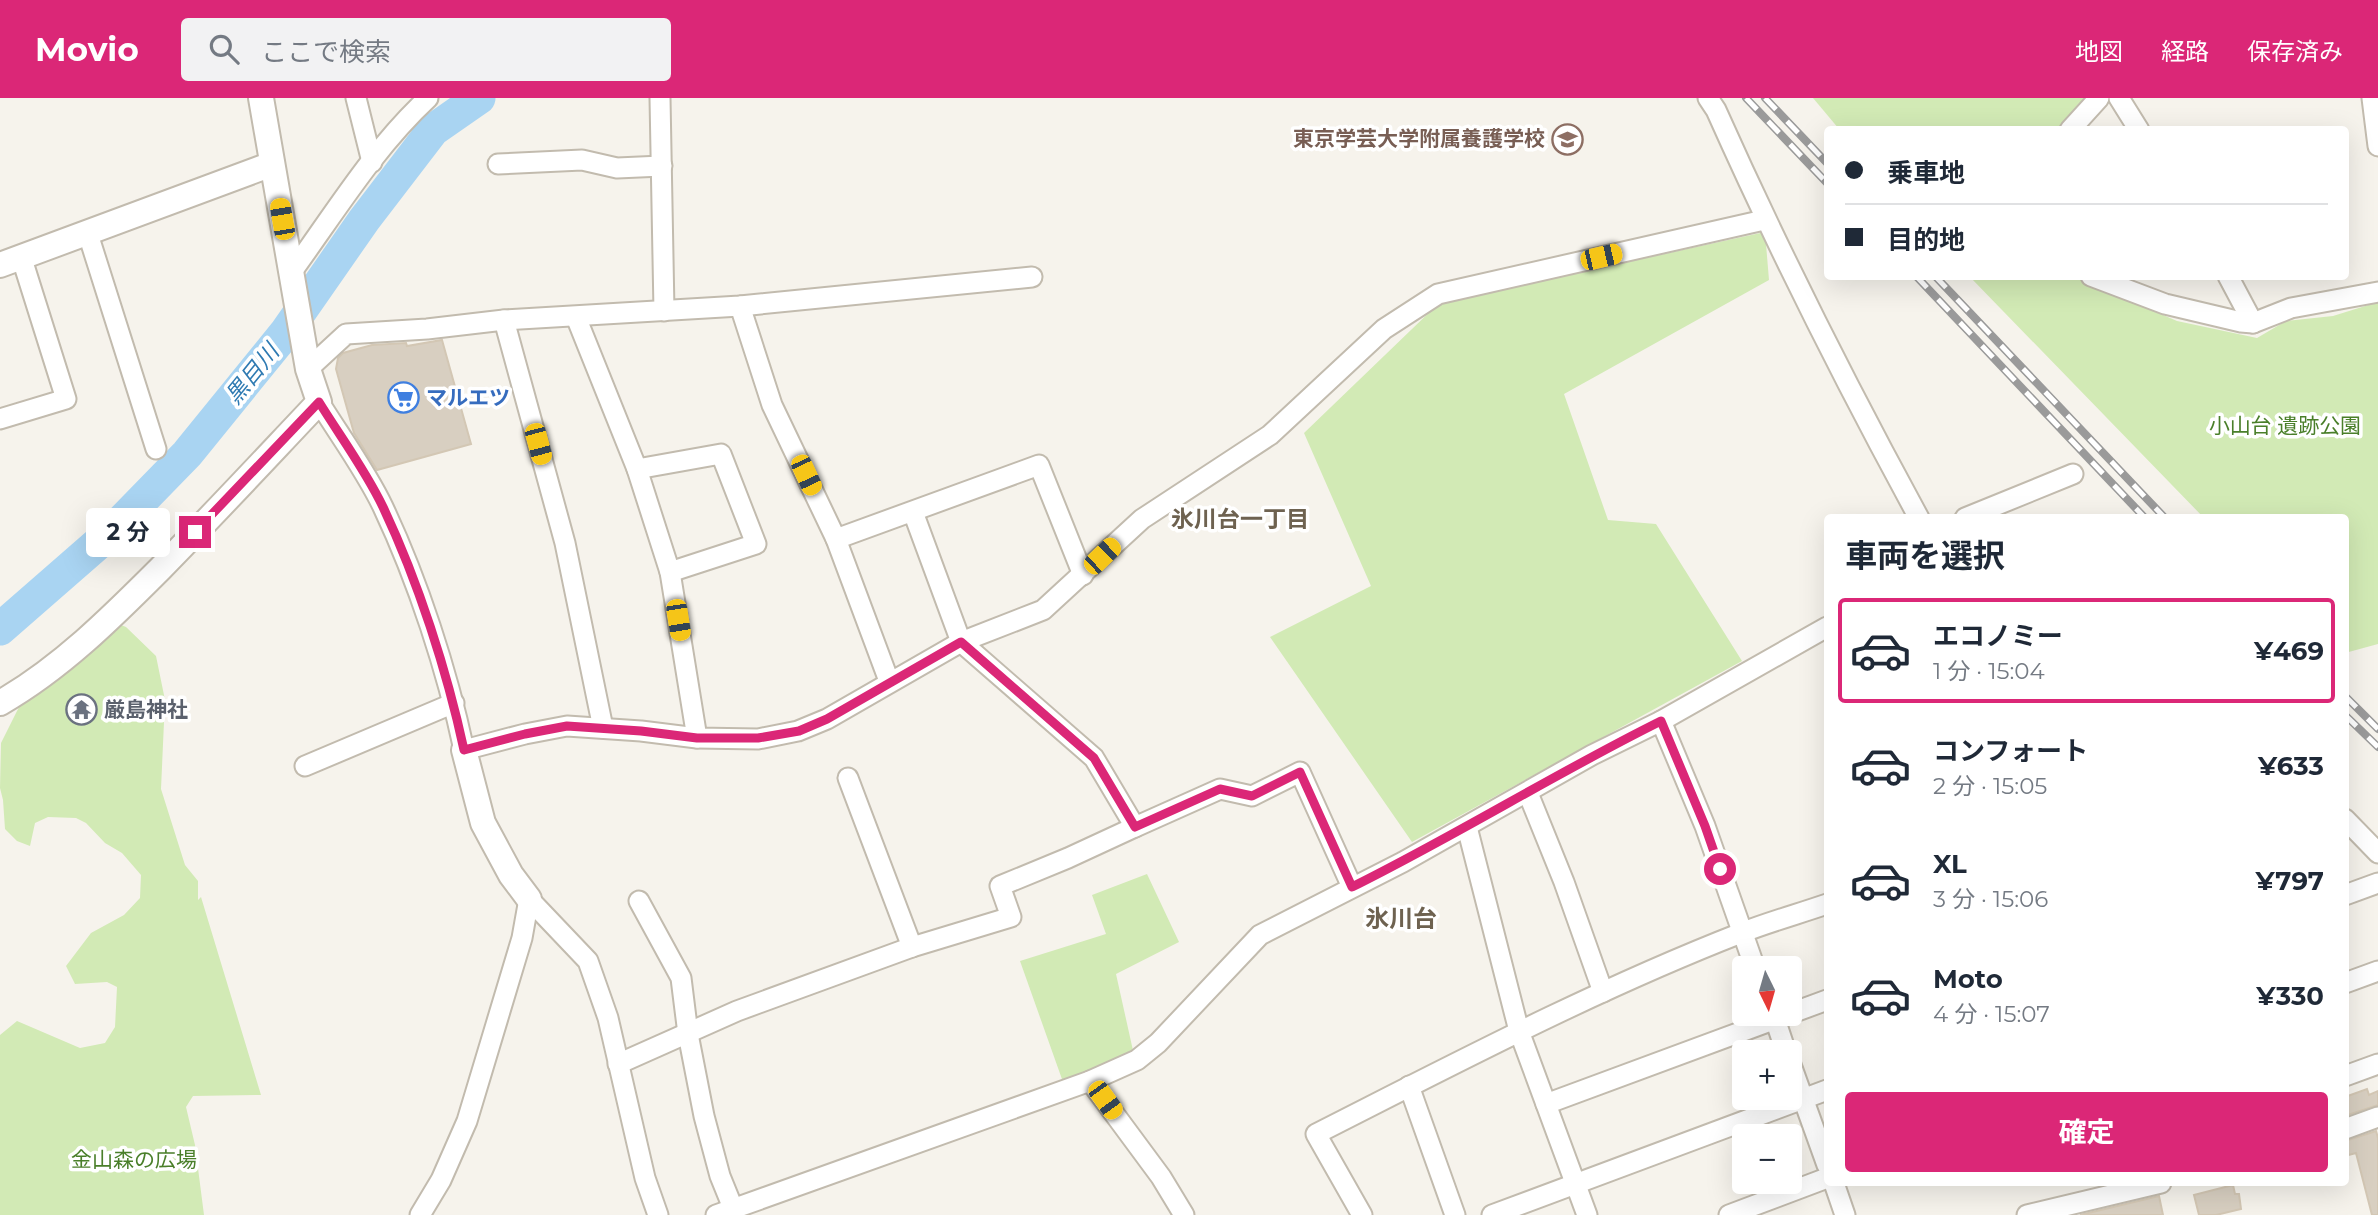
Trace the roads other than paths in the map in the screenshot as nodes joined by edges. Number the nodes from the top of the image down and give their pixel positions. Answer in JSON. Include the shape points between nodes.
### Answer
{"nodes":[{"id":1,"x":261,"y":98,"type":"edge"},
{"id":2,"x":356,"y":98,"type":"edge"},
{"id":3,"x":428,"y":98,"type":"edge"},
{"id":4,"x":660,"y":98,"type":"edge"},
{"id":5,"x":1708,"y":98,"type":"edge"},
{"id":6,"x":2099,"y":98,"type":"edge"},
{"id":7,"x":2119,"y":98,"type":"edge"},
{"id":8,"x":2372,"y":98,"type":"edge"},
{"id":9,"x":2074,"y":126,"type":"edge"},
{"id":10,"x":2136,"y":126,"type":"edge"},
{"id":11,"x":2378,"y":146,"type":"edge"},
{"id":12,"x":372,"y":162,"type":"junction"},
{"id":13,"x":272,"y":164,"type":"junction"},
{"id":14,"x":498,"y":164,"type":"dead end"},
{"id":15,"x":662,"y":166,"type":"junction"},
{"id":16,"x":1764,"y":220,"type":"junction"},
{"id":17,"x":88,"y":234,"type":"junction"},
{"id":18,"x":11,"y":262,"type":"edge"},
{"id":19,"x":292,"y":273,"type":"junction"},
{"id":20,"x":1032,"y":277,"type":"dead end"},
{"id":21,"x":2102,"y":280,"type":"edge"},
{"id":22,"x":2230,"y":280,"type":"edge"},
{"id":23,"x":2378,"y":292,"type":"edge"},
{"id":24,"x":740,"y":306,"type":"junction"},
{"id":25,"x":664,"y":311,"type":"junction"},
{"id":26,"x":576,"y":317,"type":"junction"},
{"id":27,"x":504,"y":320,"type":"junction"},
{"id":28,"x":2253,"y":323,"type":"junction"},
{"id":29,"x":307,"y":363,"type":"junction"},
{"id":30,"x":319,"y":402,"type":"junction"},
{"id":31,"x":0,"y":419,"type":"edge"},
{"id":32,"x":156,"y":449,"type":"dead end"},
{"id":33,"x":637,"y":469,"type":"junction"},
{"id":34,"x":2073,"y":474,"type":"dead end"},
{"id":35,"x":913,"y":512,"type":"junction"},
{"id":36,"x":1917,"y":514,"type":"edge"},
{"id":37,"x":1975,"y":514,"type":"edge"},
{"id":38,"x":836,"y":539,"type":"junction"},
{"id":39,"x":670,"y":572,"type":"junction"},
{"id":40,"x":1083,"y":575,"type":"junction"},
{"id":41,"x":1824,"y":629,"type":"edge"},
{"id":42,"x":961,"y":642,"type":"junction"},
{"id":43,"x":889,"y":681,"type":"junction"},
{"id":44,"x":0,"y":703,"type":"edge"},
{"id":45,"x":454,"y":703,"type":"junction"},
{"id":46,"x":1661,"y":721,"type":"junction"},
{"id":47,"x":603,"y":728,"type":"junction"},
{"id":48,"x":697,"y":738,"type":"junction"},
{"id":49,"x":464,"y":750,"type":"junction"},
{"id":50,"x":305,"y":766,"type":"dead end"},
{"id":51,"x":848,"y":778,"type":"dead end"},
{"id":52,"x":1528,"y":793,"type":"junction"},
{"id":53,"x":2349,"y":823,"type":"edge"},
{"id":54,"x":1135,"y":827,"type":"junction"},
{"id":55,"x":1467,"y":827,"type":"junction"},
{"id":56,"x":2378,"y":853,"type":"edge"},
{"id":57,"x":2378,"y":883,"type":"edge"},
{"id":58,"x":1352,"y":887,"type":"junction"},
{"id":59,"x":2349,"y":894,"type":"edge"},
{"id":60,"x":529,"y":899,"type":"junction"},
{"id":61,"x":639,"y":901,"type":"dead end"},
{"id":62,"x":1824,"y":905,"type":"edge"},
{"id":63,"x":1742,"y":932,"type":"junction"},
{"id":64,"x":912,"y":947,"type":"junction"},
{"id":65,"x":1751,"y":956,"type":"edge"},
{"id":66,"x":2378,"y":971,"type":"edge"},
{"id":67,"x":2349,"y":982,"type":"edge"},
{"id":68,"x":1603,"y":992,"type":"junction"},
{"id":69,"x":1824,"y":1001,"type":"edge"},
{"id":70,"x":1802,"y":1008,"type":"edge"},
{"id":71,"x":1748,"y":1026,"type":"edge"},
{"id":72,"x":1519,"y":1031,"type":"junction"},
{"id":73,"x":688,"y":1034,"type":"junction"},
{"id":74,"x":618,"y":1064,"type":"junction"},
{"id":75,"x":2378,"y":1064,"type":"edge"},
{"id":76,"x":2349,"y":1075,"type":"edge"},
{"id":77,"x":1090,"y":1081,"type":"junction"},
{"id":78,"x":1409,"y":1086,"type":"junction"},
{"id":79,"x":1824,"y":1091,"type":"edge"},
{"id":80,"x":1803,"y":1098,"type":"junction"},
{"id":81,"x":1546,"y":1104,"type":"junction"},
{"id":82,"x":2378,"y":1117,"type":"edge"},
{"id":83,"x":2349,"y":1128,"type":"edge"},
{"id":84,"x":1824,"y":1157,"type":"edge"},
{"id":85,"x":1824,"y":1179,"type":"edge"},
{"id":86,"x":1576,"y":1184,"type":"junction"},
{"id":87,"x":1834,"y":1186,"type":"edge"},
{"id":88,"x":2148,"y":1186,"type":"edge"},
{"id":89,"x":724,"y":1212,"type":"edge"},
{"id":90,"x":420,"y":1215,"type":"edge"},
{"id":91,"x":658,"y":1215,"type":"edge"},
{"id":92,"x":1184,"y":1215,"type":"edge"},
{"id":93,"x":1362,"y":1215,"type":"edge"},
{"id":94,"x":1455,"y":1215,"type":"edge"},
{"id":95,"x":1492,"y":1215,"type":"edge"},
{"id":96,"x":1587,"y":1215,"type":"edge"},
{"id":97,"x":1730,"y":1215,"type":"edge"},
{"id":98,"x":1845,"y":1215,"type":"edge"},
{"id":99,"x":2027,"y":1215,"type":"edge"}],
"edges":[{"from":1,"to":13,"type":"street"},
{"from":2,"to":12,"type":"street"},
{"from":3,"to":12,"type":"street"},
{"from":4,"to":15,"type":"street"},
{"from":5,"to":16,"type":"street"},
{"from":6,"to":9,"type":"street"},
{"from":7,"to":10,"type":"street"},
{"from":8,"to":11,"type":"street"},
{"from":12,"to":19,"type":"street"},
{"from":13,"to":17,"type":"street"},
{"from":13,"to":19,"type":"street"},
{"from":14,"to":15,"type":"street","via":[[582,160],[617,168]]},
{"from":15,"to":25,"type":"street"},
{"from":16,"to":36,"type":"street"},
{"from":16,"to":40,"type":"street","via":[[1438,294],[1384,329],[1270,435],[1142,519]]},
{"from":17,"to":18,"type":"street"},
{"from":17,"to":32,"type":"street"},
{"from":18,"to":31,"type":"street","via":[[66,399]]},
{"from":19,"to":29,"type":"street"},
{"from":20,"to":24,"type":"street"},
{"from":21,"to":28,"type":"street","via":[[2165,304]]},
{"from":22,"to":28,"type":"street"},
{"from":23,"to":28,"type":"street","via":[[2291,308]]},
{"from":24,"to":25,"type":"street"},
{"from":24,"to":38,"type":"street","via":[[772,405]]},
{"from":25,"to":26,"type":"street"},
{"from":26,"to":27,"type":"street"},
{"from":26,"to":33,"type":"street"},
{"from":27,"to":29,"type":"street","via":[[346,334]]},
{"from":27,"to":47,"type":"street","via":[[565,543]]},
{"from":29,"to":30,"type":"street"},
{"from":30,"to":44,"type":"street","via":[[121,607],[67,657]]},
{"from":30,"to":45,"type":"street","via":[[383,505]]},
{"from":33,"to":39,"type":"street"},
{"from":33,"to":39,"type":"street","via":[[721,454],[756,544]]},
{"from":34,"to":37,"type":"street"},
{"from":35,"to":38,"type":"street"},
{"from":35,"to":40,"type":"street","via":[[1039,465]]},
{"from":35,"to":42,"type":"street"},
{"from":38,"to":43,"type":"street"},
{"from":39,"to":48,"type":"street"},
{"from":40,"to":42,"type":"street","via":[[1044,610]]},
{"from":41,"to":46,"type":"street"},
{"from":42,"to":43,"type":"street"},
{"from":42,"to":54,"type":"street","via":[[1094,758]]},
{"from":43,"to":48,"type":"street","via":[[799,731],[758,738]]},
{"from":45,"to":49,"type":"street"},
{"from":45,"to":50,"type":"street"},
{"from":46,"to":52,"type":"street"},
{"from":46,"to":63,"type":"street"},
{"from":47,"to":48,"type":"street"},
{"from":47,"to":49,"type":"street","via":[[567,726]]},
{"from":49,"to":60,"type":"street","via":[[483,824]]},
{"from":51,"to":64,"type":"street"},
{"from":52,"to":55,"type":"street"},
{"from":52,"to":68,"type":"street"},
{"from":53,"to":56,"type":"street"},
{"from":54,"to":58,"type":"street","via":[[1220,789],[1252,796],[1300,772]]},
{"from":54,"to":64,"type":"street","via":[[1000,886],[1011,917]]},
{"from":55,"to":58,"type":"street"},
{"from":55,"to":72,"type":"street"},
{"from":57,"to":59,"type":"street"},
{"from":58,"to":77,"type":"street","via":[[1260,935],[1158,1043],[1137,1059]]},
{"from":60,"to":74,"type":"street","via":[[588,961]]},
{"from":60,"to":90,"type":"street","via":[[522,938],[467,1121]]},
{"from":61,"to":73,"type":"street","via":[[681,978]]},
{"from":62,"to":63,"type":"street"},
{"from":63,"to":65,"type":"street"},
{"from":63,"to":68,"type":"street"},
{"from":64,"to":73,"type":"street","via":[[737,1011]]},
{"from":66,"to":67,"type":"street"},
{"from":68,"to":72,"type":"street"},
{"from":69,"to":70,"type":"street"},
{"from":71,"to":81,"type":"street"},
{"from":72,"to":78,"type":"street"},
{"from":72,"to":81,"type":"street"},
{"from":73,"to":74,"type":"street"},
{"from":73,"to":89,"type":"street"},
{"from":74,"to":91,"type":"street"},
{"from":75,"to":76,"type":"street"},
{"from":77,"to":89,"type":"street"},
{"from":77,"to":92,"type":"street"},
{"from":78,"to":93,"type":"street","via":[[1316,1134]]},
{"from":78,"to":94,"type":"street"},
{"from":79,"to":80,"type":"street"},
{"from":80,"to":84,"type":"street"},
{"from":80,"to":86,"type":"street"},
{"from":81,"to":86,"type":"street"},
{"from":82,"to":83,"type":"street"},
{"from":85,"to":97,"type":"street"},
{"from":86,"to":95,"type":"street"},
{"from":86,"to":96,"type":"street"},
{"from":87,"to":98,"type":"street"},
{"from":88,"to":99,"type":"street"}]}
